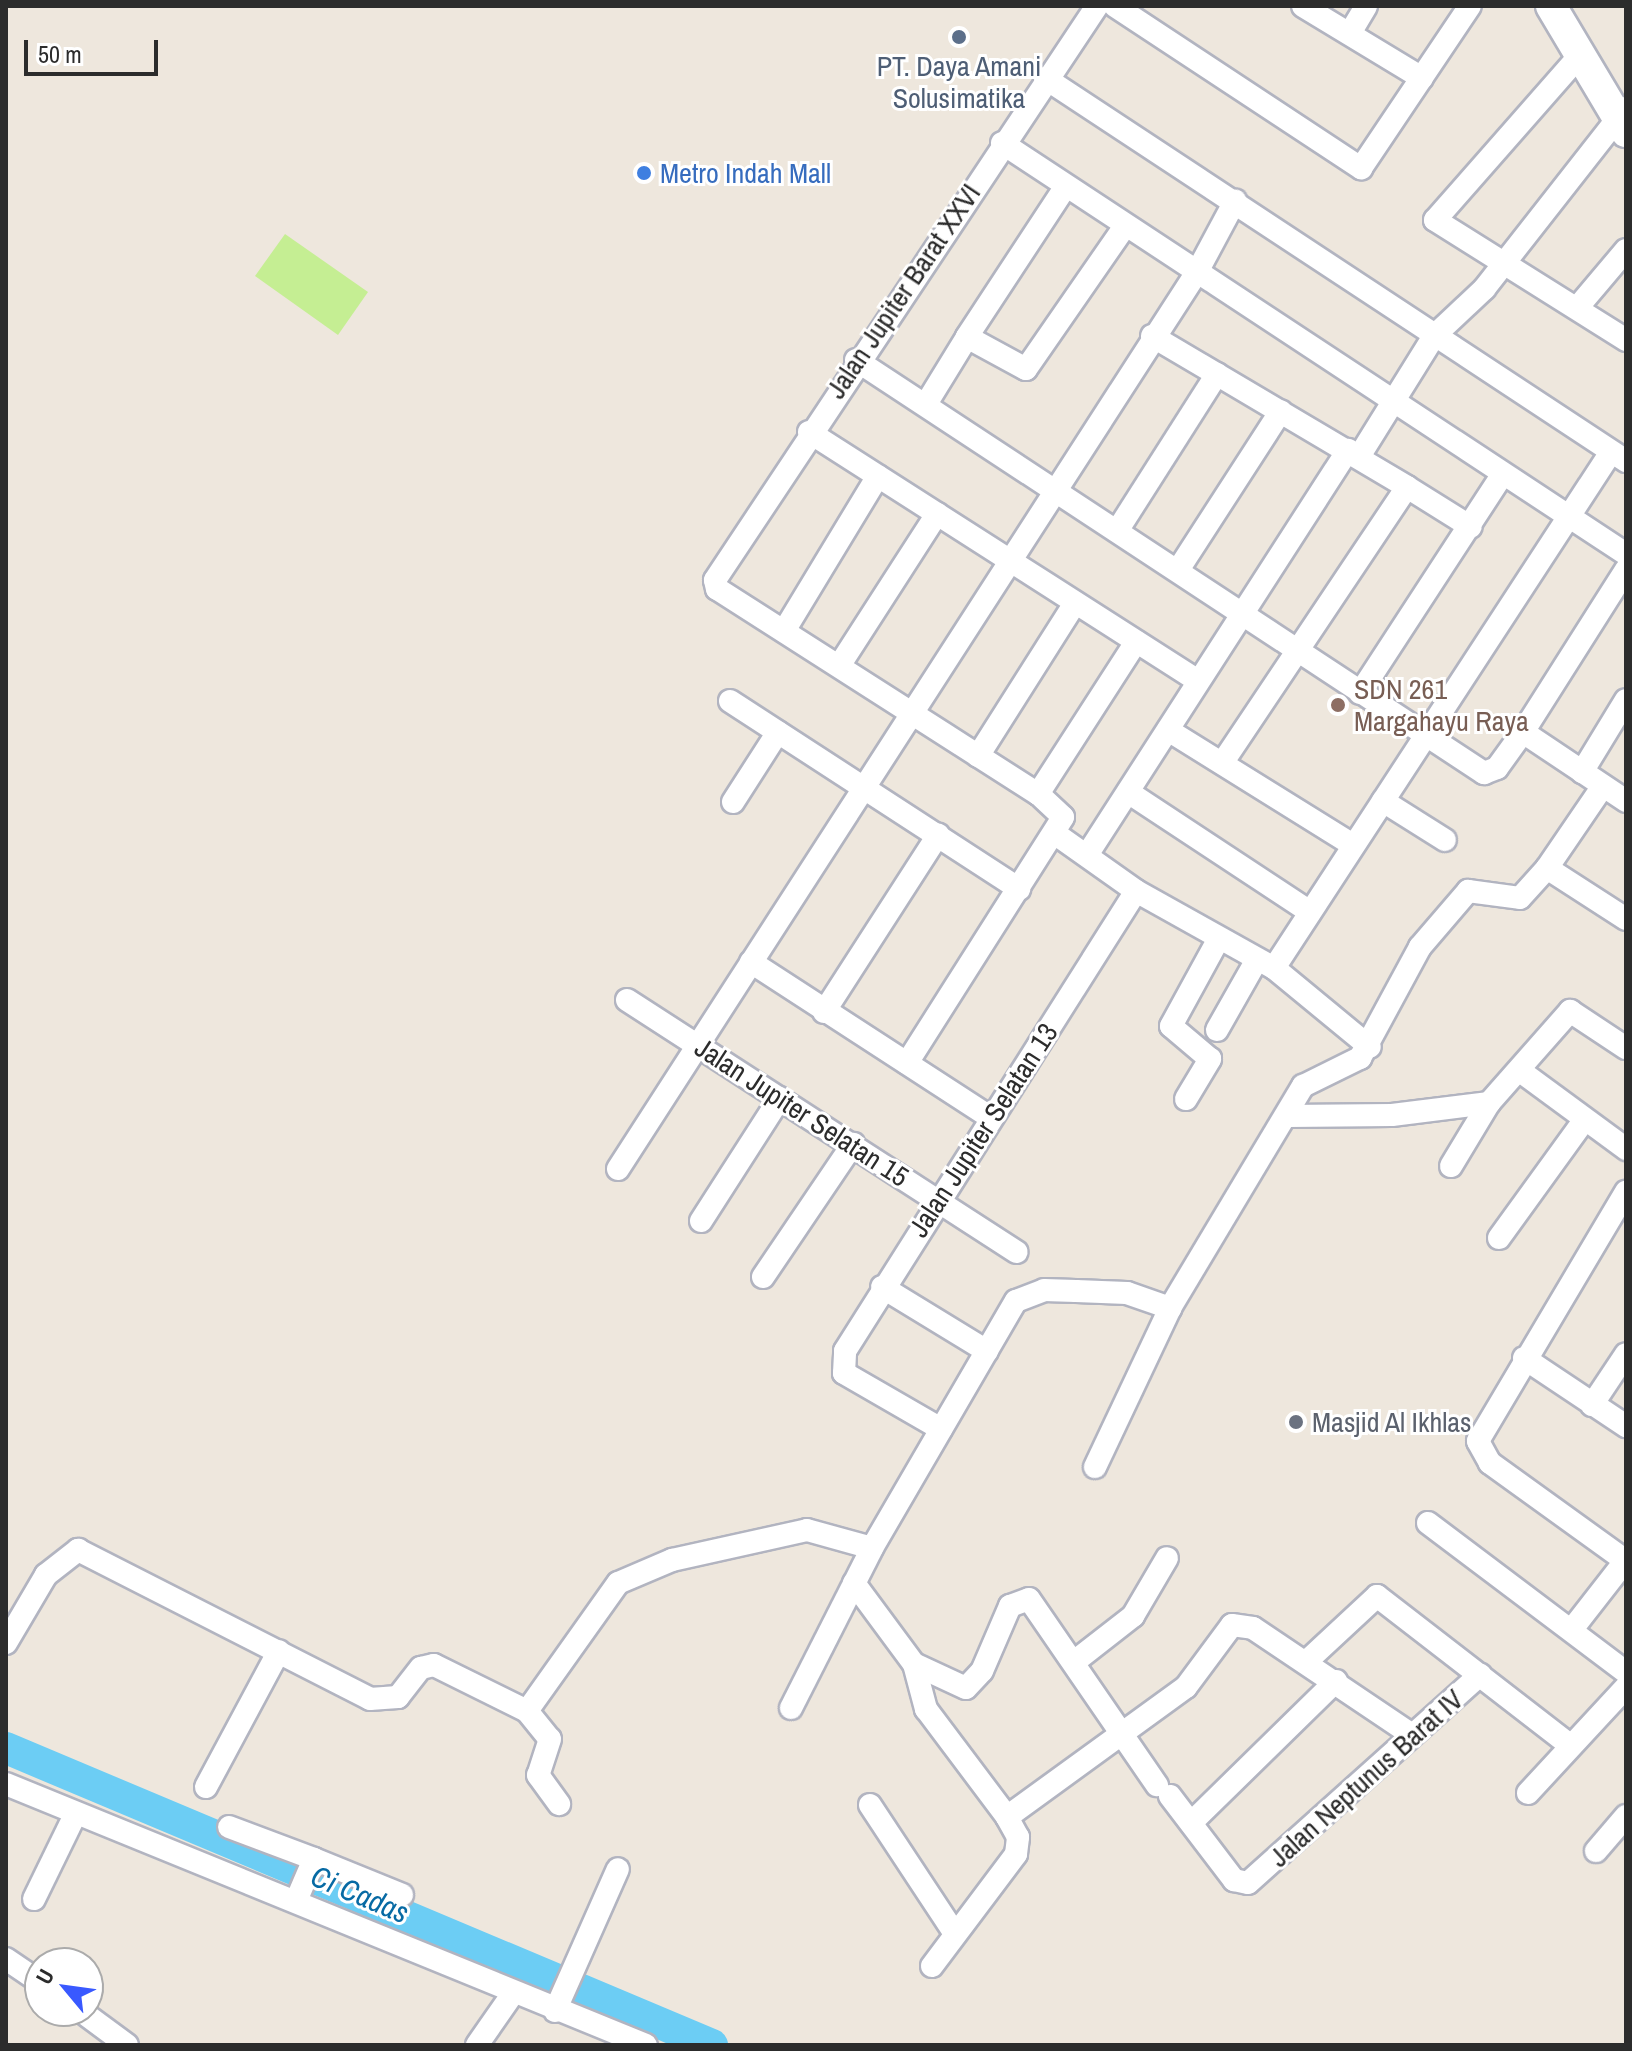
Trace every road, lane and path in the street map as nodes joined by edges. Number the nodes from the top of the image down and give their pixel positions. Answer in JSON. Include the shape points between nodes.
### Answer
{"nodes":[{"id":1,"x":1097,"y":6,"type":"edge"},
{"id":2,"x":1115,"y":6,"type":"edge"},
{"id":3,"x":1303,"y":6,"type":"edge"},
{"id":4,"x":1366,"y":6,"type":"edge"},
{"id":5,"x":1470,"y":6,"type":"edge"},
{"id":6,"x":1551,"y":6,"type":"edge"},
{"id":7,"x":1141,"y":12,"type":"edge"},
{"id":8,"x":1350,"y":33,"type":"junction"},
{"id":9,"x":1581,"y":54,"type":"junction"},
{"id":10,"x":1045,"y":78,"type":"junction"},
{"id":11,"x":1422,"y":78,"type":"junction"},
{"id":12,"x":1623,"y":119,"type":"edge"},
{"id":13,"x":1002,"y":143,"type":"junction"},
{"id":14,"x":1066,"y":186,"type":"junction"},
{"id":15,"x":1235,"y":201,"type":"junction"},
{"id":16,"x":1125,"y":226,"type":"junction"},
{"id":17,"x":1626,"y":250,"type":"edge"},
{"id":18,"x":1504,"y":264,"type":"junction"},
{"id":19,"x":1197,"y":272,"type":"junction"},
{"id":20,"x":1577,"y":308,"type":"junction"},
{"id":21,"x":1152,"y":336,"type":"junction"},
{"id":22,"x":967,"y":337,"type":"junction"},
{"id":23,"x":1438,"y":338,"type":"junction"},
{"id":24,"x":1626,"y":340,"type":"edge"},
{"id":25,"x":856,"y":360,"type":"junction"},
{"id":26,"x":1217,"y":374,"type":"junction"},
{"id":27,"x":1392,"y":401,"type":"junction"},
{"id":28,"x":926,"y":404,"type":"junction"},
{"id":29,"x":1281,"y":411,"type":"junction"},
{"id":30,"x":809,"y":432,"type":"junction"},
{"id":31,"x":1354,"y":453,"type":"junction"},
{"id":32,"x":1619,"y":457,"type":"edge"},
{"id":33,"x":1502,"y":475,"type":"junction"},
{"id":34,"x":878,"y":476,"type":"junction"},
{"id":35,"x":1407,"y":487,"type":"junction"},
{"id":36,"x":1054,"y":491,"type":"junction"},
{"id":37,"x":937,"y":514,"type":"junction"},
{"id":38,"x":1568,"y":516,"type":"junction"},
{"id":39,"x":1471,"y":527,"type":"junction"},
{"id":40,"x":1117,"y":531,"type":"junction"},
{"id":41,"x":1626,"y":554,"type":"edge"},
{"id":42,"x":1008,"y":559,"type":"junction"},
{"id":43,"x":1178,"y":570,"type":"junction"},
{"id":44,"x":1626,"y":570,"type":"edge"},
{"id":45,"x":1075,"y":603,"type":"junction"},
{"id":46,"x":1242,"y":614,"type":"junction"},
{"id":47,"x":784,"y":631,"type":"junction"},
{"id":48,"x":1136,"y":642,"type":"junction"},
{"id":49,"x":1299,"y":654,"type":"junction"},
{"id":50,"x":839,"y":666,"type":"junction"},
{"id":51,"x":1198,"y":681,"type":"junction"},
{"id":52,"x":1360,"y":693,"type":"junction"},
{"id":53,"x":1626,"y":700,"type":"edge"},
{"id":54,"x":730,"y":701,"type":"dead end"},
{"id":55,"x":907,"y":713,"type":"junction"},
{"id":56,"x":1168,"y":730,"type":"junction"},
{"id":57,"x":778,"y":732,"type":"junction"},
{"id":58,"x":1523,"y":732,"type":"junction"},
{"id":59,"x":1427,"y":734,"type":"junction"},
{"id":60,"x":978,"y":756,"type":"junction"},
{"id":61,"x":1222,"y":763,"type":"junction"},
{"id":62,"x":1582,"y":772,"type":"junction"},
{"id":63,"x":1603,"y":786,"type":"junction"},
{"id":64,"x":864,"y":787,"type":"junction"},
{"id":65,"x":1128,"y":792,"type":"junction"},
{"id":66,"x":1038,"y":794,"type":"junction"},
{"id":67,"x":1383,"y":801,"type":"junction"},
{"id":68,"x":1626,"y":801,"type":"edge"},
{"id":69,"x":733,"y":802,"type":"dead end"},
{"id":70,"x":938,"y":835,"type":"junction"},
{"id":71,"x":1057,"y":835,"type":"junction"},
{"id":72,"x":1445,"y":840,"type":"dead end"},
{"id":73,"x":1353,"y":845,"type":"junction"},
{"id":74,"x":1087,"y":855,"type":"junction"},
{"id":75,"x":1547,"y":868,"type":"junction"},
{"id":76,"x":1019,"y":889,"type":"junction"},
{"id":77,"x":1136,"y":891,"type":"junction"},
{"id":78,"x":1310,"y":912,"type":"junction"},
{"id":79,"x":1626,"y":919,"type":"edge"},
{"id":80,"x":1218,"y":940,"type":"junction"},
{"id":81,"x":751,"y":962,"type":"junction"},
{"id":82,"x":1264,"y":966,"type":"junction"},
{"id":83,"x":627,"y":1000,"type":"dead end"},
{"id":84,"x":824,"y":1012,"type":"junction"},
{"id":85,"x":1217,"y":1030,"type":"dead end"},
{"id":86,"x":697,"y":1043,"type":"junction"},
{"id":87,"x":1370,"y":1047,"type":"junction"},
{"id":88,"x":1626,"y":1048,"type":"edge"},
{"id":89,"x":907,"y":1063,"type":"junction"},
{"id":90,"x":1520,"y":1071,"type":"junction"},
{"id":91,"x":780,"y":1098,"type":"junction"},
{"id":92,"x":1186,"y":1099,"type":"dead end"},
{"id":93,"x":1489,"y":1103,"type":"junction"},
{"id":94,"x":1288,"y":1116,"type":"junction"},
{"id":95,"x":991,"y":1118,"type":"junction"},
{"id":96,"x":1583,"y":1122,"type":"junction"},
{"id":97,"x":853,"y":1144,"type":"junction"},
{"id":98,"x":1626,"y":1149,"type":"edge"},
{"id":99,"x":1451,"y":1166,"type":"dead end"},
{"id":100,"x":618,"y":1169,"type":"dead end"},
{"id":101,"x":1626,"y":1192,"type":"edge"},
{"id":102,"x":938,"y":1201,"type":"junction"},
{"id":103,"x":701,"y":1221,"type":"dead end"},
{"id":104,"x":1499,"y":1238,"type":"dead end"},
{"id":105,"x":1017,"y":1252,"type":"dead end"},
{"id":106,"x":763,"y":1277,"type":"dead end"},
{"id":107,"x":882,"y":1287,"type":"junction"},
{"id":108,"x":1170,"y":1308,"type":"junction"},
{"id":109,"x":987,"y":1351,"type":"junction"},
{"id":110,"x":1626,"y":1354,"type":"edge"},
{"id":111,"x":1524,"y":1358,"type":"junction"},
{"id":112,"x":1592,"y":1405,"type":"junction"},
{"id":113,"x":1626,"y":1426,"type":"edge"},
{"id":114,"x":941,"y":1429,"type":"junction"},
{"id":115,"x":1095,"y":1467,"type":"dead end"},
{"id":116,"x":1428,"y":1523,"type":"dead end"},
{"id":117,"x":872,"y":1548,"type":"junction"},
{"id":118,"x":1167,"y":1558,"type":"dead end"},
{"id":119,"x":1626,"y":1561,"type":"edge"},
{"id":120,"x":854,"y":1583,"type":"junction"},
{"id":121,"x":1573,"y":1628,"type":"junction"},
{"id":122,"x":6,"y":1643,"type":"edge"},
{"id":123,"x":279,"y":1651,"type":"junction"},
{"id":124,"x":1074,"y":1662,"type":"junction"},
{"id":125,"x":1306,"y":1662,"type":"junction"},
{"id":126,"x":914,"y":1664,"type":"junction"},
{"id":127,"x":1626,"y":1672,"type":"edge"},
{"id":128,"x":1480,"y":1675,"type":"junction"},
{"id":129,"x":1336,"y":1681,"type":"junction"},
{"id":130,"x":1626,"y":1687,"type":"edge"},
{"id":131,"x":791,"y":1708,"type":"dead end"},
{"id":132,"x":527,"y":1711,"type":"junction"},
{"id":133,"x":1412,"y":1735,"type":"junction"},
{"id":134,"x":1118,"y":1738,"type":"junction"},
{"id":135,"x":1570,"y":1745,"type":"junction"},
{"id":136,"x":6,"y":1784,"type":"edge"},
{"id":137,"x":206,"y":1787,"type":"dead end"},
{"id":138,"x":1528,"y":1793,"type":"dead end"},
{"id":139,"x":559,"y":1804,"type":"dead end"},
{"id":140,"x":870,"y":1805,"type":"dead end"},
{"id":141,"x":75,"y":1815,"type":"junction"},
{"id":142,"x":1626,"y":1816,"type":"edge"},
{"id":143,"x":1007,"y":1817,"type":"junction"},
{"id":144,"x":1191,"y":1823,"type":"junction"},
{"id":145,"x":229,"y":1827,"type":"dead end"},
{"id":146,"x":1596,"y":1851,"type":"dead end"},
{"id":147,"x":313,"y":1861,"type":"junction"},
{"id":148,"x":618,"y":1869,"type":"dead end"},
{"id":149,"x":402,"y":1895,"type":"dead end"},
{"id":150,"x":298,"y":1896,"type":"junction"},
{"id":151,"x":34,"y":1899,"type":"dead end"},
{"id":152,"x":955,"y":1934,"type":"junction"},
{"id":153,"x":6,"y":1959,"type":"edge"},
{"id":154,"x":932,"y":1966,"type":"dead end"},
{"id":155,"x":24,"y":1971,"type":"edge"},
{"id":156,"x":511,"y":1996,"type":"junction"},
{"id":157,"x":557,"y":2008,"type":"junction"},
{"id":158,"x":103,"y":2027,"type":"edge"},
{"id":159,"x":127,"y":2045,"type":"edge"},
{"id":160,"x":477,"y":2045,"type":"edge"},
{"id":161,"x":646,"y":2045,"type":"edge"}],
"edges":[{"from":1,"to":10,"type":"street","name":"Jalan Jupiter Barat XXVI"},
{"from":2,"to":7,"type":"street"},
{"from":3,"to":8,"type":"street"},
{"from":4,"to":8,"type":"street"},
{"from":5,"to":11,"type":"street"},
{"from":6,"to":9,"type":"street"},
{"from":7,"to":11,"type":"street","via":[[1361,168]]},
{"from":8,"to":11,"type":"street"},
{"from":9,"to":12,"type":"street"},
{"from":9,"to":18,"type":"street","via":[[1436,215],[1438,224]]},
{"from":10,"to":13,"type":"street","name":"Jalan Jupiter Barat XXVI"},
{"from":10,"to":15,"type":"street"},
{"from":12,"to":18,"type":"street"},
{"from":13,"to":14,"type":"street"},
{"from":13,"to":25,"type":"street","name":"Jalan Jupiter Barat XXVI"},
{"from":14,"to":16,"type":"street"},
{"from":14,"to":22,"type":"street"},
{"from":15,"to":19,"type":"street"},
{"from":15,"to":23,"type":"street"},
{"from":16,"to":19,"type":"street"},
{"from":16,"to":22,"type":"street","via":[[1026,369]]},
{"from":17,"to":20,"type":"street"},
{"from":18,"to":20,"type":"street"},
{"from":18,"to":23,"type":"street"},
{"from":19,"to":21,"type":"street"},
{"from":19,"to":27,"type":"street"},
{"from":20,"to":24,"type":"street"},
{"from":21,"to":26,"type":"street"},
{"from":21,"to":36,"type":"street"},
{"from":22,"to":28,"type":"street"},
{"from":23,"to":27,"type":"street"},
{"from":23,"to":32,"type":"street"},
{"from":25,"to":28,"type":"street"},
{"from":25,"to":30,"type":"street","name":"Jalan Jupiter Barat XXVI"},
{"from":26,"to":29,"type":"street"},
{"from":26,"to":40,"type":"street"},
{"from":27,"to":31,"type":"street"},
{"from":27,"to":33,"type":"street"},
{"from":28,"to":36,"type":"street"},
{"from":29,"to":31,"type":"street"},
{"from":29,"to":43,"type":"street"},
{"from":30,"to":34,"type":"street"},
{"from":30,"to":47,"type":"street","name":"Jalan Jupiter Barat XXVI","via":[[715,580],[717,589]]},
{"from":31,"to":35,"type":"street"},
{"from":31,"to":46,"type":"street"},
{"from":32,"to":38,"type":"street"},
{"from":33,"to":38,"type":"street"},
{"from":33,"to":39,"type":"street"},
{"from":34,"to":37,"type":"street"},
{"from":34,"to":47,"type":"street"},
{"from":35,"to":39,"type":"street"},
{"from":35,"to":49,"type":"street"},
{"from":36,"to":40,"type":"street"},
{"from":36,"to":42,"type":"street"},
{"from":37,"to":42,"type":"street"},
{"from":37,"to":50,"type":"street"},
{"from":38,"to":41,"type":"street"},
{"from":38,"to":59,"type":"street"},
{"from":39,"to":52,"type":"street"},
{"from":40,"to":43,"type":"street"},
{"from":42,"to":45,"type":"street"},
{"from":42,"to":55,"type":"street"},
{"from":43,"to":46,"type":"street"},
{"from":44,"to":58,"type":"street"},
{"from":45,"to":48,"type":"street"},
{"from":45,"to":60,"type":"street"},
{"from":46,"to":49,"type":"street"},
{"from":46,"to":51,"type":"street"},
{"from":47,"to":50,"type":"street"},
{"from":48,"to":51,"type":"street"},
{"from":48,"to":66,"type":"street"},
{"from":49,"to":52,"type":"street"},
{"from":49,"to":61,"type":"street"},
{"from":50,"to":55,"type":"street"},
{"from":51,"to":56,"type":"street"},
{"from":52,"to":59,"type":"street"},
{"from":53,"to":62,"type":"street"},
{"from":54,"to":57,"type":"street"},
{"from":55,"to":60,"type":"street"},
{"from":55,"to":64,"type":"street"},
{"from":56,"to":61,"type":"street"},
{"from":56,"to":65,"type":"street"},
{"from":57,"to":64,"type":"street"},
{"from":57,"to":69,"type":"street"},
{"from":58,"to":59,"type":"street","via":[[1491,773]]},
{"from":58,"to":62,"type":"street"},
{"from":59,"to":67,"type":"street"},
{"from":60,"to":66,"type":"street"},
{"from":61,"to":73,"type":"street"},
{"from":62,"to":63,"type":"street"},
{"from":63,"to":68,"type":"street"},
{"from":63,"to":75,"type":"street"},
{"from":64,"to":70,"type":"street"},
{"from":64,"to":81,"type":"street"},
{"from":65,"to":74,"type":"street"},
{"from":65,"to":78,"type":"street"},
{"from":66,"to":71,"type":"street","via":[[1063,817]]},
{"from":67,"to":72,"type":"street"},
{"from":67,"to":73,"type":"street"},
{"from":70,"to":76,"type":"street"},
{"from":70,"to":84,"type":"street"},
{"from":71,"to":74,"type":"street"},
{"from":71,"to":76,"type":"street"},
{"from":73,"to":78,"type":"street"},
{"from":74,"to":77,"type":"street"},
{"from":75,"to":79,"type":"street"},
{"from":75,"to":87,"type":"street","via":[[1520,898],[1468,891],[1420,947]]},
{"from":76,"to":89,"type":"street"},
{"from":77,"to":80,"type":"street"},
{"from":77,"to":95,"type":"street","name":"Jalan Jupiter Selatan 13"},
{"from":78,"to":82,"type":"street"},
{"from":80,"to":82,"type":"street"},
{"from":80,"to":92,"type":"street","via":[[1171,1026],[1209,1056]]},
{"from":81,"to":84,"type":"street"},
{"from":81,"to":86,"type":"street"},
{"from":82,"to":85,"type":"street"},
{"from":82,"to":87,"type":"street"},
{"from":83,"to":86,"type":"street","name":"Jalan Jupiter Selatan 15"},
{"from":84,"to":89,"type":"street"},
{"from":86,"to":91,"type":"street","name":"Jalan Jupiter Selatan 15"},
{"from":86,"to":100,"type":"street"},
{"from":87,"to":94,"type":"street","via":[[1303,1086]]},
{"from":88,"to":90,"type":"street","via":[[1570,1011]]},
{"from":89,"to":95,"type":"street"},
{"from":90,"to":93,"type":"street"},
{"from":90,"to":96,"type":"street"},
{"from":91,"to":97,"type":"street","name":"Jalan Jupiter Selatan 15"},
{"from":91,"to":103,"type":"street"},
{"from":93,"to":94,"type":"street","via":[[1392,1115]]},
{"from":93,"to":99,"type":"street"},
{"from":94,"to":108,"type":"street"},
{"from":95,"to":102,"type":"street","name":"Jalan Jupiter Selatan 13"},
{"from":96,"to":98,"type":"street"},
{"from":96,"to":104,"type":"street"},
{"from":97,"to":102,"type":"street","name":"Jalan Jupiter Selatan 15"},
{"from":97,"to":106,"type":"street"},
{"from":101,"to":111,"type":"street"},
{"from":102,"to":105,"type":"street","name":"Jalan Jupiter Selatan 15"},
{"from":102,"to":107,"type":"street","name":"Jalan Jupiter Selatan 13"},
{"from":107,"to":109,"type":"street"},
{"from":107,"to":114,"type":"street","name":"Jalan Jupiter Selatan 13","via":[[845,1351],[844,1373]]},
{"from":108,"to":109,"type":"street","via":[[1127,1293],[1025,1294]]},
{"from":108,"to":115,"type":"street"},
{"from":109,"to":114,"type":"street"},
{"from":110,"to":112,"type":"street"},
{"from":111,"to":112,"type":"street"},
{"from":111,"to":119,"type":"street","via":[[1481,1431],[1481,1453]]},
{"from":112,"to":113,"type":"street"},
{"from":114,"to":117,"type":"street"},
{"from":116,"to":121,"type":"street"},
{"from":117,"to":120,"type":"street"},
{"from":117,"to":132,"type":"street","via":[[807,1530],[672,1560],[618,1583]]},
{"from":118,"to":124,"type":"street","via":[[1133,1616]]},
{"from":119,"to":121,"type":"street"},
{"from":120,"to":126,"type":"street"},
{"from":120,"to":131,"type":"street"},
{"from":121,"to":127,"type":"street"},
{"from":122,"to":123,"type":"street","via":[[46,1575],[78,1550]]},
{"from":123,"to":132,"type":"street","via":[[370,1699],[398,1697],[421,1668],[434,1665]]},
{"from":123,"to":137,"type":"street"},
{"from":124,"to":126,"type":"street","via":[[1022,1596],[1002,1620],[972,1687]]},
{"from":124,"to":134,"type":"street"},
{"from":125,"to":128,"type":"street","via":[[1377,1596]]},
{"from":125,"to":129,"type":"street"},
{"from":125,"to":134,"type":"street","via":[[1253,1628],[1232,1625],[1186,1687]]},
{"from":126,"to":143,"type":"street","via":[[926,1709]]},
{"from":128,"to":133,"type":"street","name":"Jalan Neptunus Barat IV"},
{"from":128,"to":135,"type":"street"},
{"from":129,"to":133,"type":"street"},
{"from":129,"to":144,"type":"street"},
{"from":130,"to":135,"type":"street"},
{"from":132,"to":139,"type":"street","via":[[550,1739],[538,1775]]},
{"from":133,"to":144,"type":"street","name":"Jalan Neptunus Barat IV","via":[[1253,1881],[1234,1880]]},
{"from":134,"to":143,"type":"street"},
{"from":134,"to":144,"type":"street"},
{"from":135,"to":138,"type":"street"},
{"from":136,"to":141,"type":"street"},
{"from":140,"to":152,"type":"street"},
{"from":141,"to":150,"type":"street"},
{"from":141,"to":151,"type":"street"},
{"from":142,"to":146,"type":"street"},
{"from":143,"to":152,"type":"street","via":[[1019,1845]]},
{"from":145,"to":147,"type":"street"},
{"from":147,"to":149,"type":"street"},
{"from":147,"to":150,"type":"street"},
{"from":148,"to":157,"type":"street"},
{"from":150,"to":156,"type":"street"},
{"from":152,"to":154,"type":"street"},
{"from":153,"to":155,"type":"street"},
{"from":156,"to":157,"type":"street"},
{"from":156,"to":160,"type":"street"},
{"from":157,"to":161,"type":"street"},
{"from":158,"to":159,"type":"street"}]}
